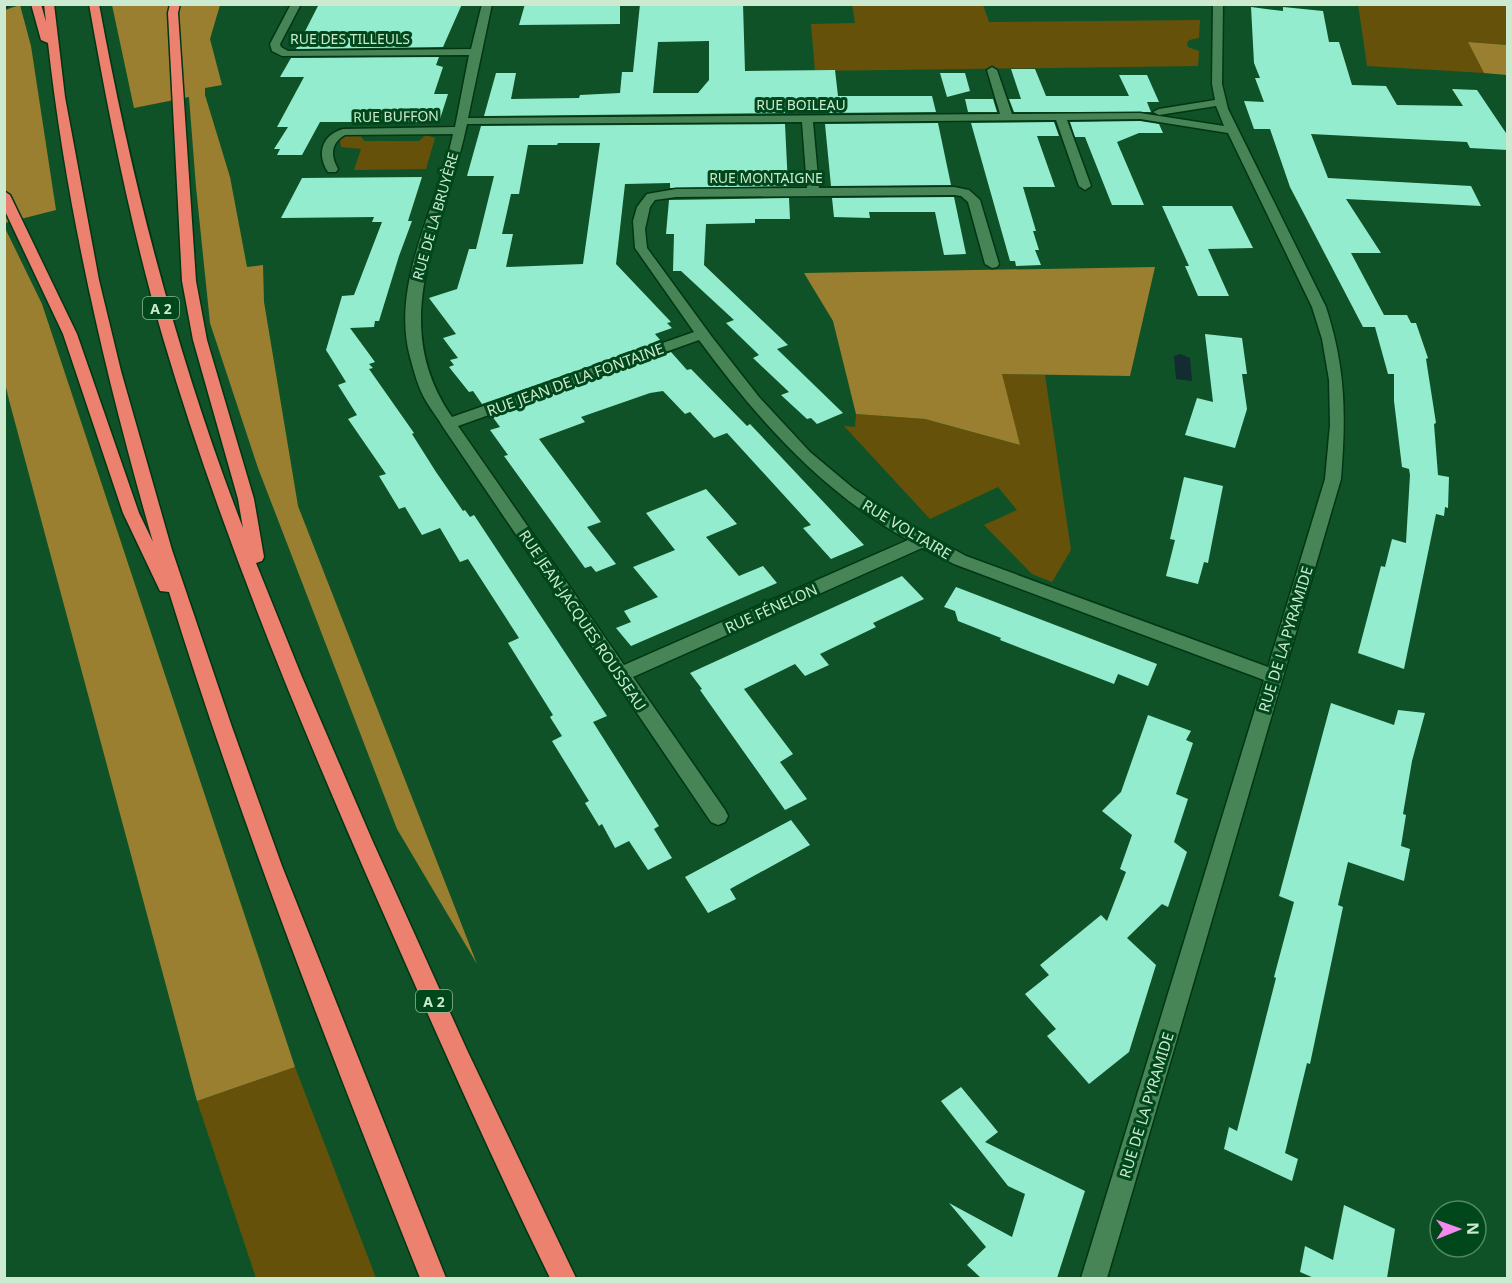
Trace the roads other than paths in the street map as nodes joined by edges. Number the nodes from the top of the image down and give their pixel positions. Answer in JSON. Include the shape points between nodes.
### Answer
{"nodes":[{"id":1,"x":36,"y":4,"type":"edge"},
{"id":2,"x":50,"y":4,"type":"edge"},
{"id":3,"x":94,"y":4,"type":"edge"},
{"id":4,"x":175,"y":4,"type":"edge"},
{"id":5,"x":296,"y":4,"type":"edge"},
{"id":6,"x":488,"y":4,"type":"edge"},
{"id":7,"x":1218,"y":4,"type":"edge"},
{"id":8,"x":474,"y":52,"type":"junction"},
{"id":9,"x":55,"y":62,"type":"junction"},
{"id":10,"x":992,"y":70,"type":"dead end"},
{"id":11,"x":1220,"y":102,"type":"junction"},
{"id":12,"x":1060,"y":116,"type":"junction"},
{"id":13,"x":1140,"y":116,"type":"junction"},
{"id":14,"x":1007,"y":117,"type":"junction"},
{"id":15,"x":807,"y":119,"type":"junction"},
{"id":16,"x":461,"y":125,"type":"junction"},
{"id":17,"x":1231,"y":130,"type":"junction"},
{"id":18,"x":332,"y":169,"type":"dead end"},
{"id":19,"x":1085,"y":186,"type":"dead end"},
{"id":20,"x":813,"y":192,"type":"junction"},
{"id":21,"x":4,"y":195,"type":"edge"},
{"id":22,"x":992,"y":264,"type":"dead end"},
{"id":23,"x":657,"y":272,"type":"joint"},
{"id":24,"x":702,"y":334,"type":"junction"},
{"id":25,"x":448,"y":424,"type":"junction"},
{"id":26,"x":922,"y":541,"type":"junction"},
{"id":27,"x":263,"y":601,"type":"junction"},
{"id":28,"x":187,"y":626,"type":"junction"},
{"id":29,"x":621,"y":674,"type":"junction"},
{"id":30,"x":1275,"y":677,"type":"junction"},
{"id":31,"x":718,"y":816,"type":"dead end"},
{"id":32,"x":433,"y":1278,"type":"edge"},
{"id":33,"x":563,"y":1278,"type":"edge"},
{"id":34,"x":1094,"y":1278,"type":"edge"}],
"edges":[{"from":1,"to":9,"type":"highway","via":[[40,26]]},
{"from":2,"to":9,"type":"highway"},
{"from":3,"to":27,"type":"highway","number":"A 2","via":[[126,170],[162,310]]},
{"from":4,"to":27,"type":"highway","via":[[189,281],[200,340],[246,499]]},
{"from":5,"to":8,"type":"street","name":"RUE DES TILLEULS","via":[[275,44],[278,51],[286,54]]},
{"from":6,"to":8,"type":"street","name":"RUE DE LA BRUYÈRE"},
{"from":7,"to":11,"type":"street","name":"RUE DE LA PYRAMIDE","via":[[1216,62]]},
{"from":8,"to":16,"type":"street","name":"RUE DE LA BRUYÈRE"},
{"from":9,"to":28,"type":"highway","via":[[80,227],[106,349]]},
{"from":10,"to":14,"type":"street"},
{"from":11,"to":13,"type":"street","name":"RUE BOILEAU"},
{"from":11,"to":17,"type":"street","name":"RUE DE LA PYRAMIDE"},
{"from":12,"to":13,"type":"street","name":"RUE BOILEAU"},
{"from":12,"to":14,"type":"street","name":"RUE BOILEAU"},
{"from":12,"to":19,"type":"street"},
{"from":13,"to":17,"type":"street","name":"RUE BOILEAU"},
{"from":14,"to":15,"type":"street","name":"RUE BOILEAU"},
{"from":15,"to":16,"type":"street","name":"RUE BOILEAU"},
{"from":15,"to":20,"type":"street"},
{"from":16,"to":18,"type":"street","name":"RUE BUFFON","via":[[343,132],[335,136],[326,154],[325,160]]},
{"from":16,"to":25,"type":"street","name":"RUE DE LA BRUYÈRE","via":[[417,276],[413,304],[418,360],[432,399]]},
{"from":17,"to":30,"type":"street","name":"RUE DE LA PYRAMIDE","via":[[1319,307],[1336,380],[1338,425],[1333,480]]},
{"from":20,"to":22,"type":"street","name":"RUE MONTAIGNE","via":[[947,190],[965,194],[976,203]]},
{"from":20,"to":23,"type":"street","name":"RUE MONTAIGNE","via":[[676,193],[651,197],[643,207],[639,244]]},
{"from":21,"to":28,"type":"highway","via":[[70,334],[140,534]]},
{"from":23,"to":24,"type":"street","name":"RUE VOLTAIRE"},
{"from":24,"to":25,"type":"street","name":"RUE JEAN DE LA FONTAINE"},
{"from":24,"to":26,"type":"street","name":"RUE VOLTAIRE","via":[[752,398],[823,472],[863,504]]},
{"from":25,"to":29,"type":"street","name":"RUE JEAN-JACQUES ROUSSEAU"},
{"from":26,"to":29,"type":"street","name":"RUE FÉNELON"},
{"from":26,"to":30,"type":"street","name":"RUE VOLTAIRE","via":[[976,567]]},
{"from":27,"to":33,"type":"highway","number":"A 2","via":[[368,855]]},
{"from":28,"to":32,"type":"highway","via":[[289,915]]},
{"from":29,"to":31,"type":"street","name":"RUE JEAN-JACQUES ROUSSEAU"},
{"from":30,"to":34,"type":"street","name":"RUE DE LA PYRAMIDE"}]}
